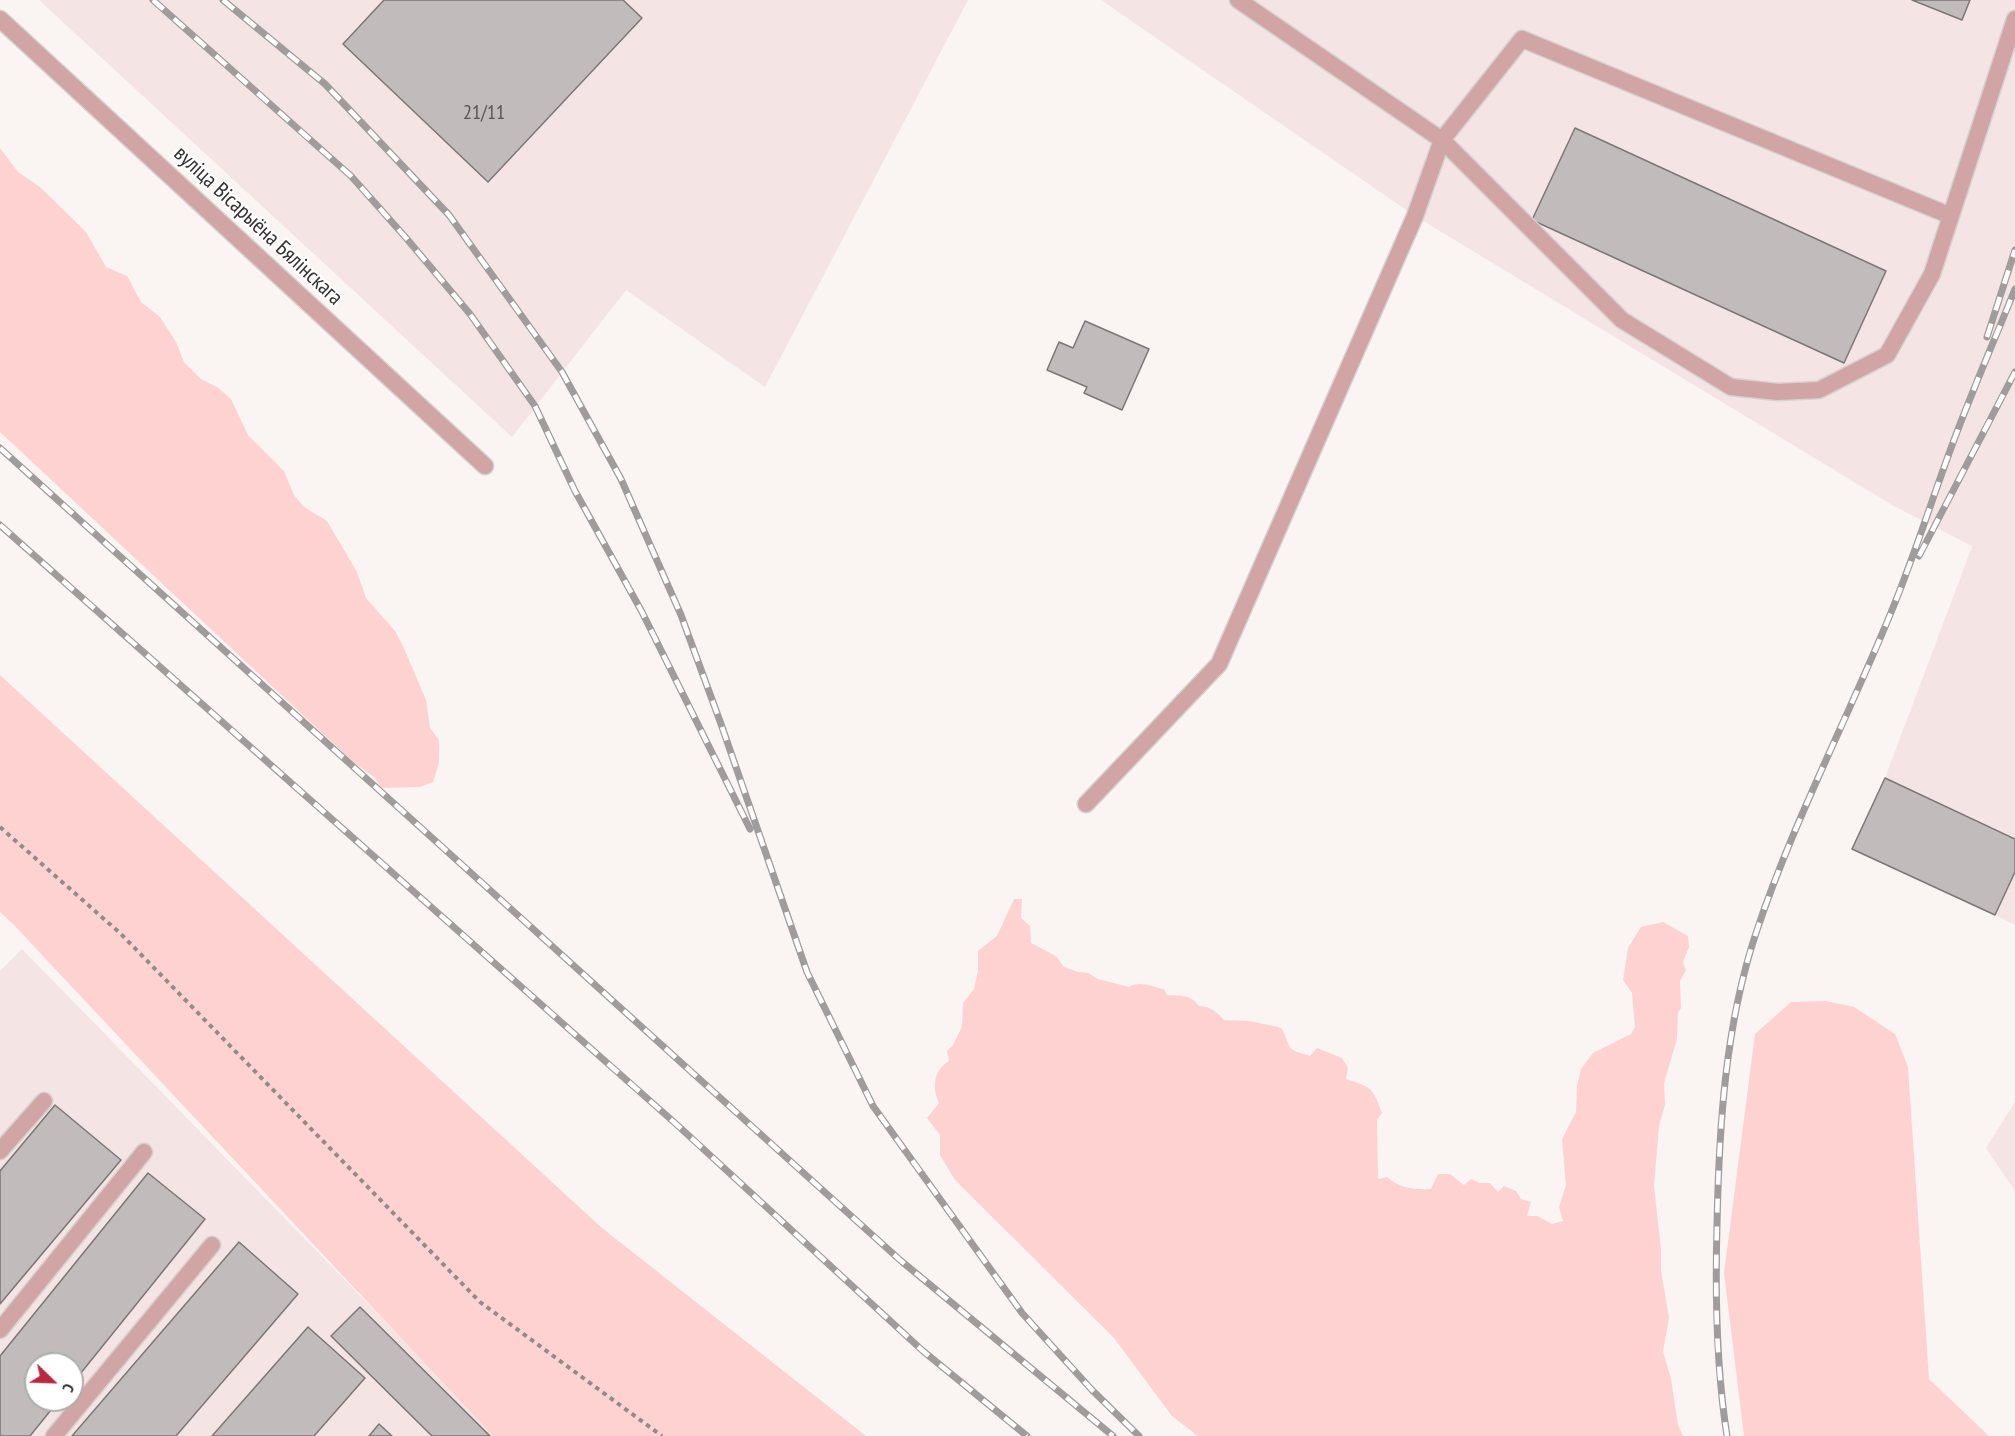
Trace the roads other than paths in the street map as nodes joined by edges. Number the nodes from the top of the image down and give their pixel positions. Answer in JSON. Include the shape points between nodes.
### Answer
{"nodes":[{"id":1,"x":1238,"y":0,"type":"edge"},
{"id":2,"x":0,"y":19,"type":"edge"},
{"id":3,"x":2015,"y":19,"type":"edge"},
{"id":4,"x":1442,"y":140,"type":"junction"},
{"id":5,"x":1951,"y":216,"type":"junction"},
{"id":6,"x":485,"y":465,"type":"dead end"},
{"id":7,"x":1086,"y":804,"type":"dead end"},
{"id":8,"x":44,"y":1101,"type":"dead end"},
{"id":9,"x":0,"y":1151,"type":"edge"},
{"id":10,"x":144,"y":1152,"type":"dead end"},
{"id":11,"x":212,"y":1245,"type":"dead end"},
{"id":12,"x":0,"y":1330,"type":"edge"},
{"id":13,"x":54,"y":1436,"type":"edge"}],
"edges":[{"from":1,"to":4,"type":"street"},
{"from":2,"to":6,"type":"street","name":"вуліца Вісарыёна Бялінскага"},
{"from":3,"to":5,"type":"street"},
{"from":4,"to":5,"type":"street","via":[[1522,39]]},
{"from":4,"to":5,"type":"street","via":[[1622,320],[1731,387],[1778,392],[1819,390],[1887,355],[1932,274]]},
{"from":4,"to":7,"type":"street","via":[[1415,216],[1219,664]]},
{"from":8,"to":9,"type":"street"},
{"from":10,"to":12,"type":"street"},
{"from":11,"to":13,"type":"street"}]}
